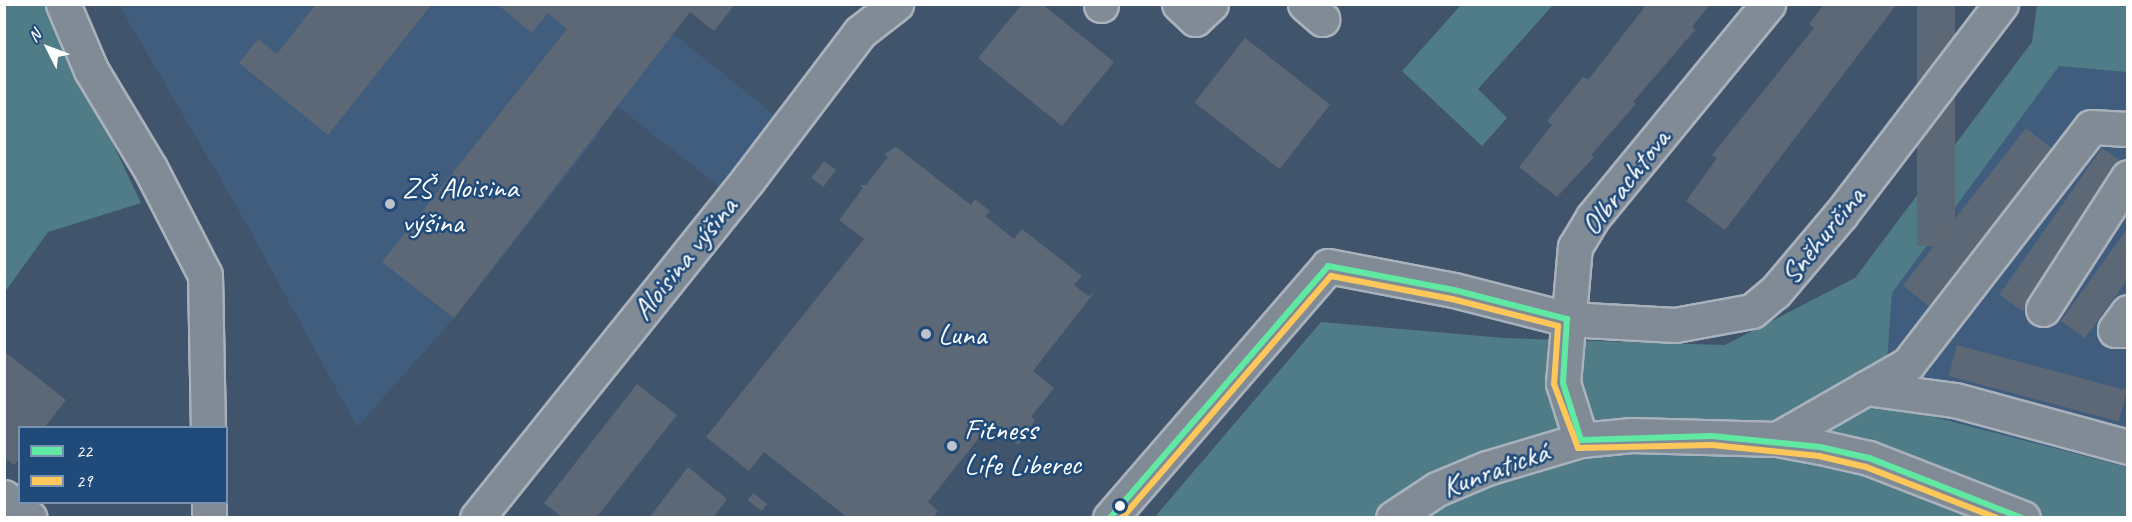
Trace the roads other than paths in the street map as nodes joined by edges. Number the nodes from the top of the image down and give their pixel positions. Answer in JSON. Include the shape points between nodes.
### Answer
{"nodes":[{"id":1,"x":63,"y":4,"type":"edge"},
{"id":2,"x":896,"y":4,"type":"edge"},
{"id":3,"x":1179,"y":4,"type":"edge"},
{"id":4,"x":1211,"y":4,"type":"edge"},
{"id":5,"x":1768,"y":4,"type":"edge"},
{"id":6,"x":2001,"y":4,"type":"edge"},
{"id":7,"x":2127,"y":129,"type":"edge"},
{"id":8,"x":2127,"y":177,"type":"edge"},
{"id":9,"x":2043,"y":309,"type":"dead end"},
{"id":10,"x":2127,"y":312,"type":"edge"},
{"id":11,"x":1567,"y":319,"type":"junction"},
{"id":12,"x":2127,"y":330,"type":"edge"},
{"id":13,"x":1866,"y":388,"type":"junction"},
{"id":14,"x":208,"y":426,"type":"edge"},
{"id":15,"x":1777,"y":439,"type":"junction"},
{"id":16,"x":1581,"y":440,"type":"junction"},
{"id":17,"x":2127,"y":447,"type":"edge"},
{"id":18,"x":4,"y":497,"type":"edge"},
{"id":19,"x":30,"y":518,"type":"edge"},
{"id":20,"x":477,"y":518,"type":"edge"},
{"id":21,"x":1110,"y":518,"type":"edge"},
{"id":22,"x":1393,"y":518,"type":"edge"},
{"id":23,"x":2023,"y":518,"type":"edge"}],
"edges":[{"from":1,"to":14,"type":"street","via":[[91,70],[150,168],[205,275]]},
{"from":2,"to":20,"type":"street","name":"Aloisina výšina","via":[[860,32]]},
{"from":3,"to":4,"type":"street","via":[[1196,19]]},
{"from":5,"to":11,"type":"street","name":"Olbrachtova","via":[[1593,217],[1575,247]]},
{"from":6,"to":11,"type":"street","name":"Sněhurčina","via":[[1841,214],[1775,292],[1752,311],[1675,326]]},
{"from":7,"to":13,"type":"street","via":[[2091,127],[1908,364]]},
{"from":8,"to":9,"type":"street"},
{"from":10,"to":12,"type":"street","via":[[2115,330]]},
{"from":11,"to":16,"type":"street","name":"Olbrachtova","via":[[1563,383]]},
{"from":11,"to":21,"type":"street","via":[[1454,290],[1328,266]]},
{"from":13,"to":15,"type":"street"},
{"from":13,"to":17,"type":"street","via":[[1955,400]]},
{"from":15,"to":16,"type":"street","name":"Kunratická","via":[[1632,435]]},
{"from":15,"to":23,"type":"street","name":"Kunratická","via":[[1869,458]]},
{"from":16,"to":22,"type":"street","name":"Kunratická","via":[[1460,478]]},
{"from":18,"to":19,"type":"street"}]}
